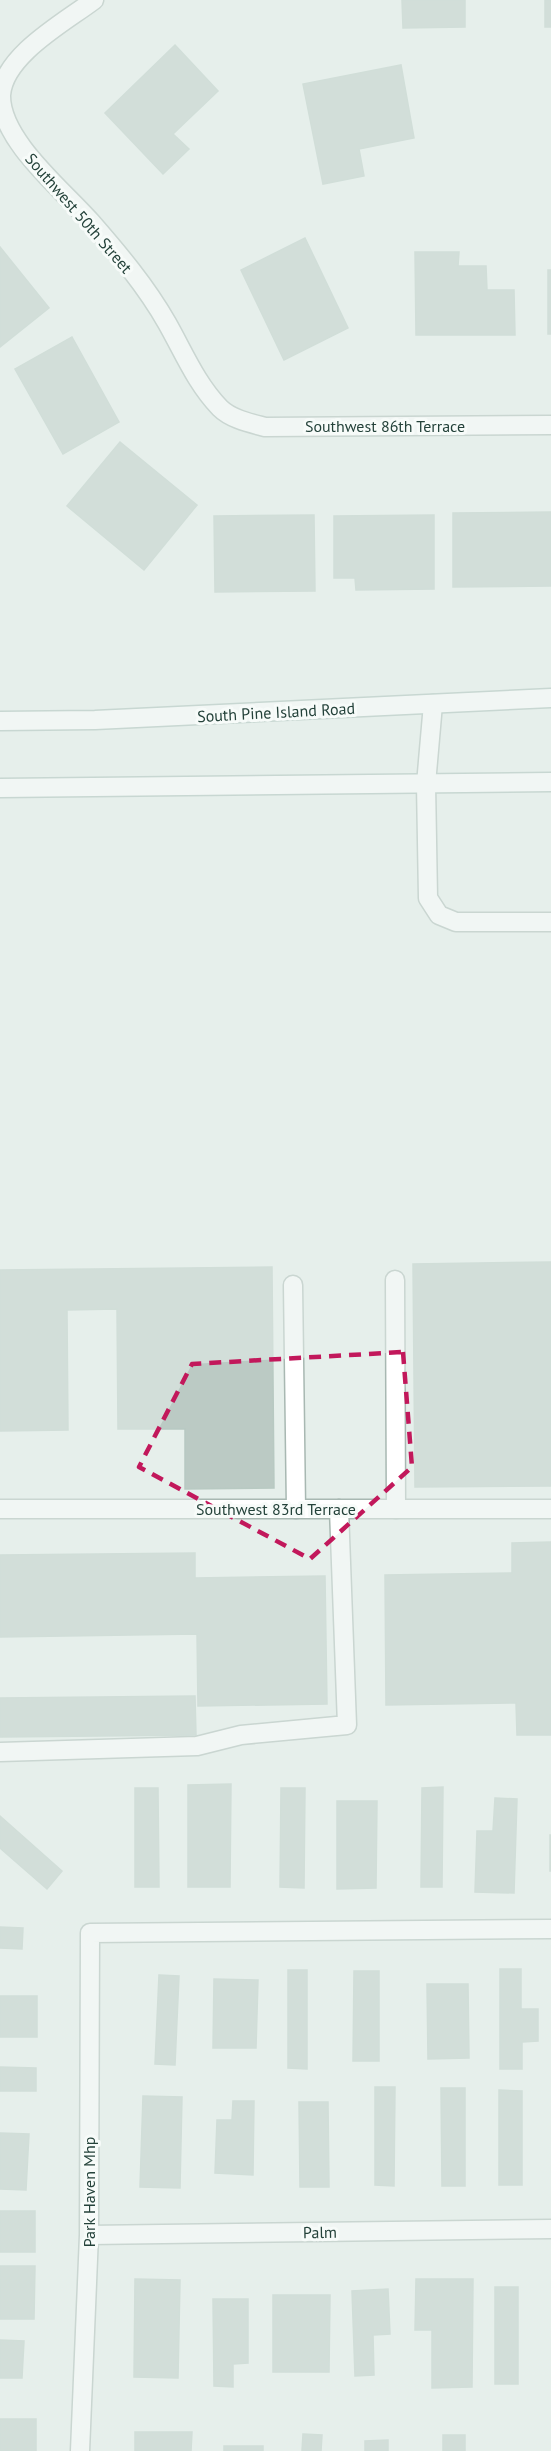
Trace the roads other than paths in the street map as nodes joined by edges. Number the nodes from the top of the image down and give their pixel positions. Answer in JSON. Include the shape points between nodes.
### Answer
{"nodes":[{"id":1,"x":94,"y":0,"type":"edge"},
{"id":2,"x":222,"y":411,"type":"joint"},
{"id":3,"x":551,"y":425,"type":"edge"},
{"id":4,"x":551,"y":698,"type":"edge"},
{"id":5,"x":433,"y":704,"type":"junction"},
{"id":6,"x":0,"y":721,"type":"edge"},
{"id":7,"x":551,"y":782,"type":"edge"},
{"id":8,"x":426,"y":784,"type":"junction"},
{"id":9,"x":0,"y":788,"type":"edge"},
{"id":10,"x":551,"y":922,"type":"edge"},
{"id":11,"x":395,"y":1280,"type":"dead end"},
{"id":12,"x":294,"y":1285,"type":"dead end"},
{"id":13,"x":0,"y":1509,"type":"edge"},
{"id":14,"x":296,"y":1509,"type":"junction"},
{"id":15,"x":339,"y":1509,"type":"junction"},
{"id":16,"x":396,"y":1509,"type":"junction"},
{"id":17,"x":551,"y":1509,"type":"edge"},
{"id":18,"x":0,"y":1752,"type":"edge"},
{"id":19,"x":551,"y":1929,"type":"edge"},
{"id":20,"x":551,"y":2229,"type":"edge"},
{"id":21,"x":89,"y":2235,"type":"junction"},
{"id":22,"x":80,"y":2451,"type":"edge"}],
"edges":[{"from":1,"to":2,"type":"street","name":"Southwest 50th Street","via":[[17,60],[5,77],[2,112],[28,157],[97,229],[144,287],[204,391]]},
{"from":2,"to":3,"type":"street","name":"Southwest 86th Terrace","via":[[265,427]]},
{"from":4,"to":5,"type":"street","name":"South Pine Island Road"},
{"from":5,"to":6,"type":"street","name":"South Pine Island Road"},
{"from":5,"to":8,"type":"street"},
{"from":7,"to":8,"type":"street"},
{"from":8,"to":9,"type":"street"},
{"from":8,"to":10,"type":"street","via":[[428,898],[439,915],[456,922]]},
{"from":11,"to":16,"type":"street"},
{"from":12,"to":14,"type":"street"},
{"from":13,"to":14,"type":"street","name":"Southwest 83rd Terrace"},
{"from":14,"to":15,"type":"street","name":"Southwest 83rd Terrace"},
{"from":15,"to":16,"type":"street","name":"Southwest 83rd Terrace"},
{"from":15,"to":18,"type":"street","via":[[347,1725],[241,1735],[196,1746]]},
{"from":16,"to":17,"type":"street","name":"Southwest 83rd Terrace"},
{"from":19,"to":21,"type":"street","name":"Park Haven Mhp","via":[[90,1933]]},
{"from":20,"to":21,"type":"street","name":"Palm"},
{"from":21,"to":22,"type":"street","name":"Park Haven Mhp"}]}
